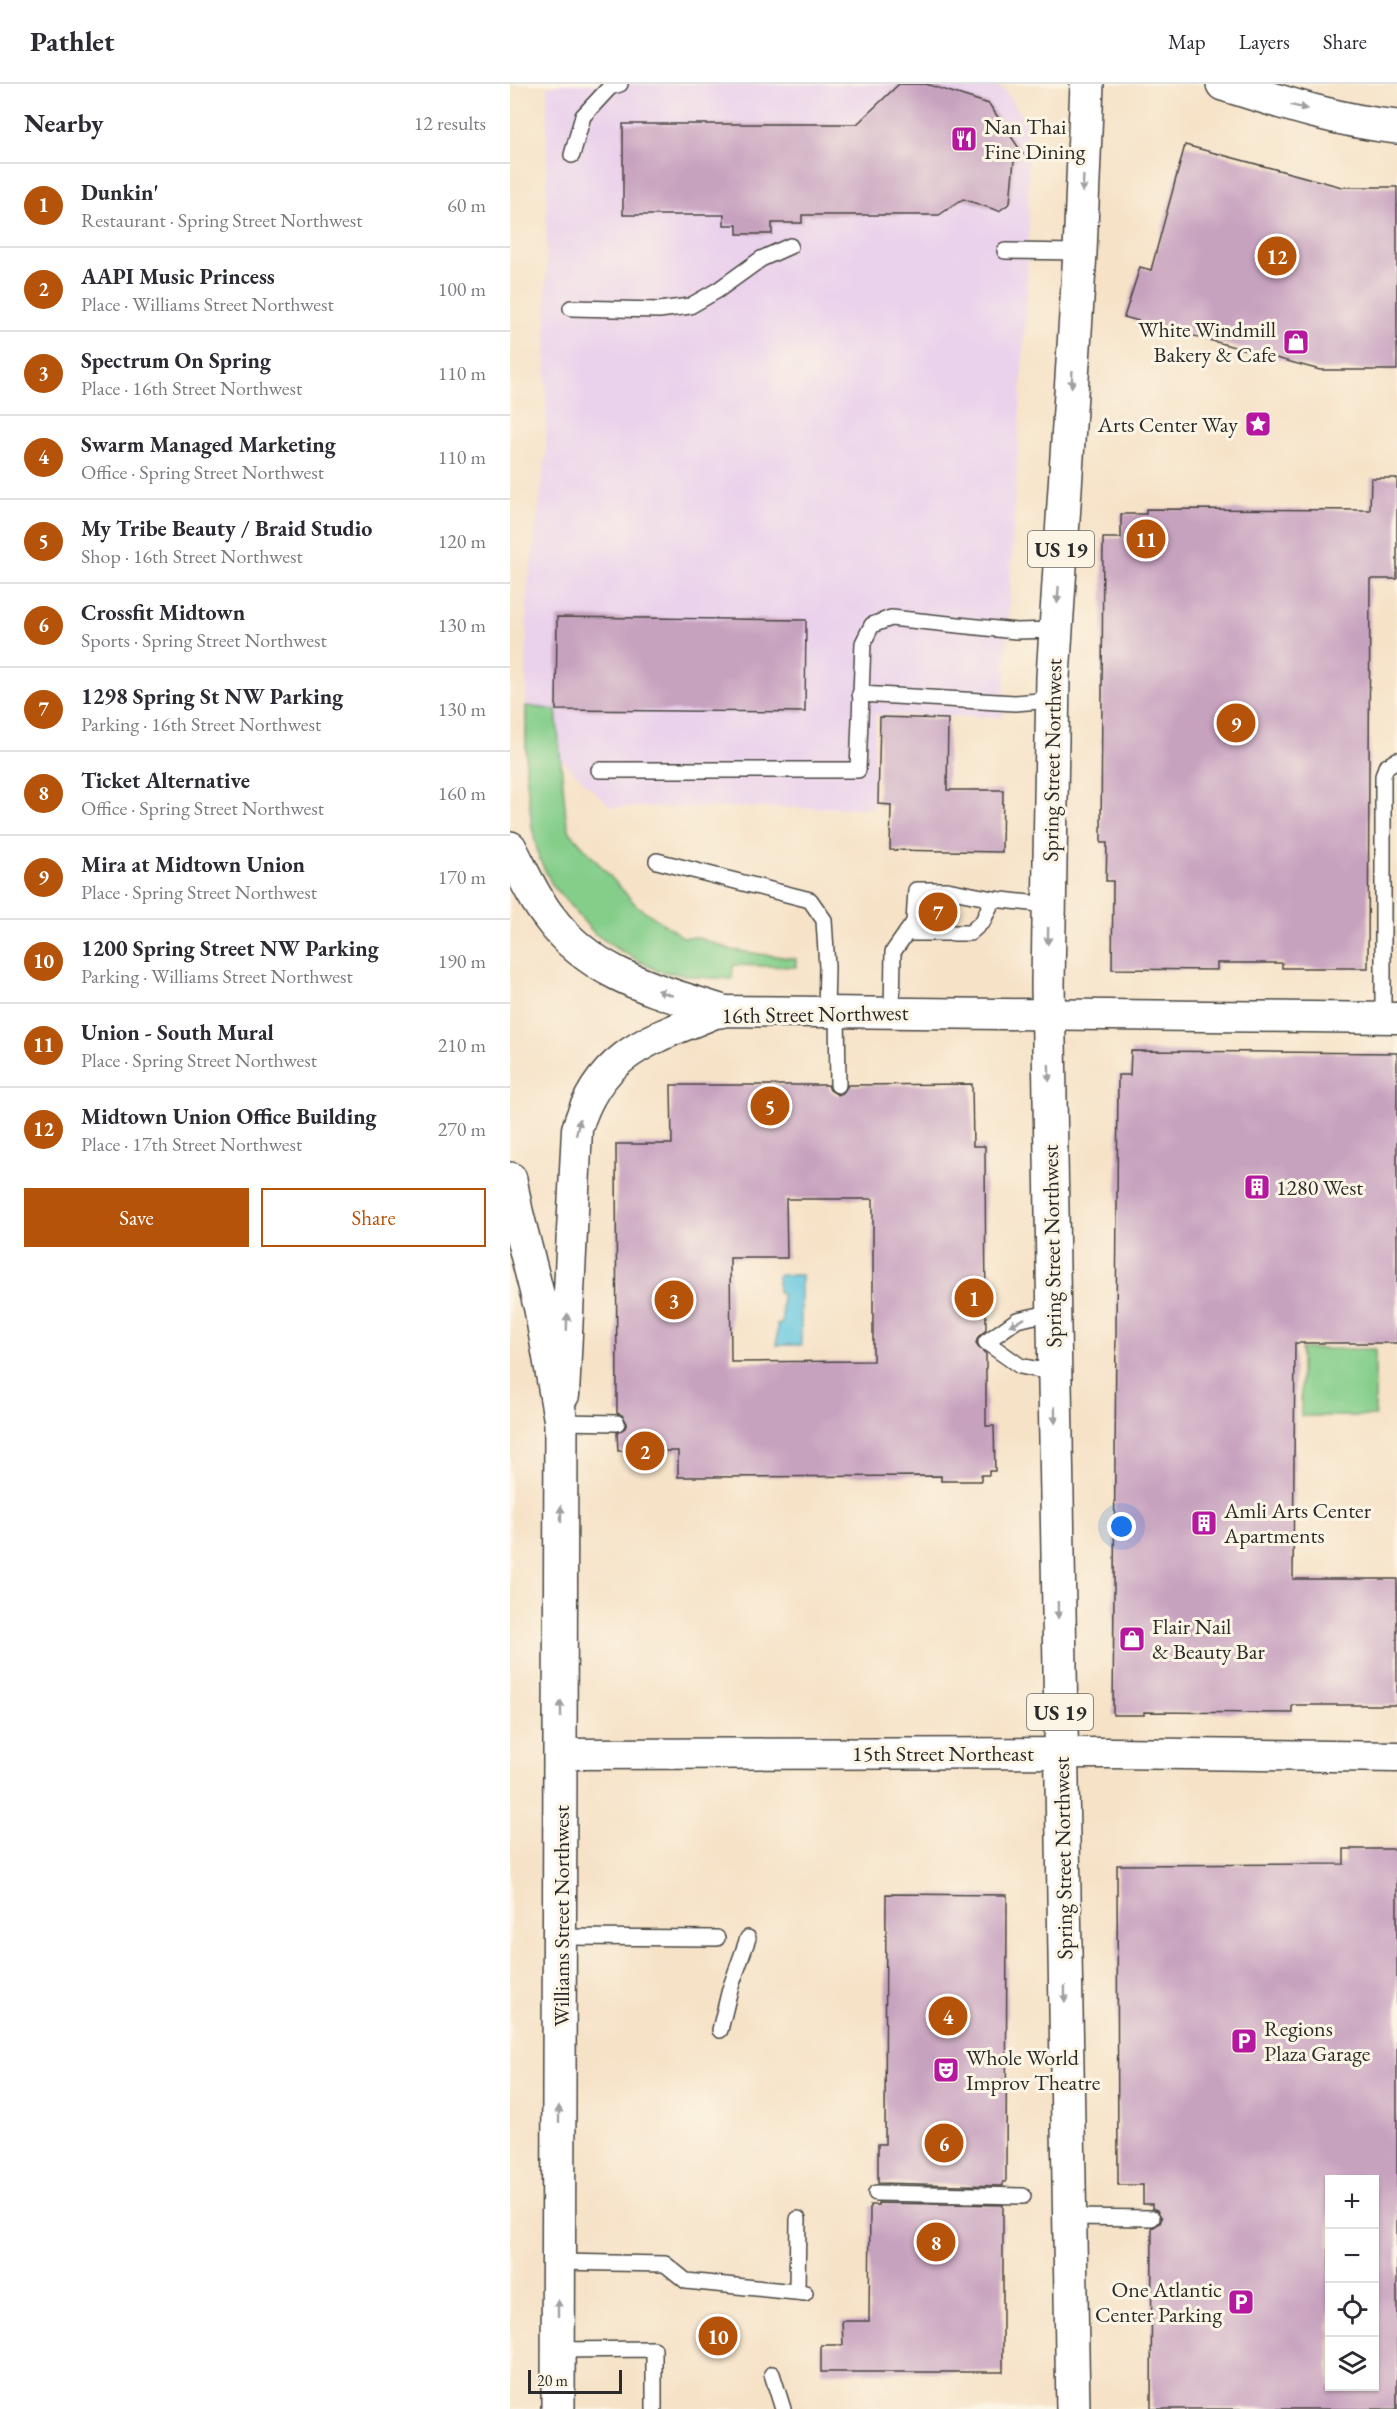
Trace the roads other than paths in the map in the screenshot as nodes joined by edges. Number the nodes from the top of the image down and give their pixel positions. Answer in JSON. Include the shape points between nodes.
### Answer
{"nodes":[{"id":1,"x":620,"y":84,"type":"edge"},
{"id":2,"x":1087,"y":84,"type":"edge"},
{"id":3,"x":1223,"y":84,"type":"edge"},
{"id":4,"x":1397,"y":127,"type":"edge"},
{"id":5,"x":572,"y":155,"type":"dead end"},
{"id":6,"x":790,"y":246,"type":"dead end"},
{"id":7,"x":1005,"y":251,"type":"dead end"},
{"id":8,"x":1080,"y":252,"type":"junction"},
{"id":9,"x":571,"y":308,"type":"dead end"},
{"id":10,"x":1056,"y":630,"type":"junction"},
{"id":11,"x":860,"y":694,"type":"junction"},
{"id":12,"x":1052,"y":700,"type":"junction"},
{"id":13,"x":1397,"y":760,"type":"edge"},
{"id":14,"x":599,"y":770,"type":"dead end"},
{"id":15,"x":510,"y":848,"type":"edge"},
{"id":16,"x":657,"y":861,"type":"dead end"},
{"id":17,"x":993,"y":899,"type":"junction"},
{"id":18,"x":1049,"y":904,"type":"junction"},
{"id":19,"x":906,"y":933,"type":"junction"},
{"id":20,"x":720,"y":1011,"type":"junction"},
{"id":21,"x":831,"y":1011,"type":"junction"},
{"id":22,"x":892,"y":1013,"type":"junction"},
{"id":23,"x":1048,"y":1015,"type":"junction"},
{"id":24,"x":1390,"y":1018,"type":"edge"},
{"id":25,"x":838,"y":1085,"type":"dead end"},
{"id":26,"x":510,"y":1179,"type":"edge"},
{"id":27,"x":1053,"y":1312,"type":"junction"},
{"id":28,"x":1054,"y":1373,"type":"junction"},
{"id":29,"x":561,"y":1422,"type":"junction"},
{"id":30,"x":617,"y":1423,"type":"dead end"},
{"id":31,"x":1060,"y":1753,"type":"junction"},
{"id":32,"x":561,"y":1754,"type":"junction"},
{"id":33,"x":1397,"y":1757,"type":"edge"},
{"id":34,"x":561,"y":1937,"type":"junction"},
{"id":35,"x":717,"y":1938,"type":"dead end"},
{"id":36,"x":748,"y":1938,"type":"dead end"},
{"id":37,"x":720,"y":2030,"type":"dead end"},
{"id":38,"x":876,"y":2193,"type":"dead end"},
{"id":39,"x":1023,"y":2196,"type":"dead end"},
{"id":40,"x":1069,"y":2217,"type":"junction"},
{"id":41,"x":1152,"y":2218,"type":"dead end"},
{"id":42,"x":798,"y":2219,"type":"dead end"},
{"id":43,"x":558,"y":2262,"type":"junction"},
{"id":44,"x":558,"y":2350,"type":"junction"},
{"id":45,"x":772,"y":2374,"type":"dead end"},
{"id":46,"x":558,"y":2409,"type":"edge"},
{"id":47,"x":654,"y":2409,"type":"edge"},
{"id":48,"x":783,"y":2409,"type":"edge"},
{"id":49,"x":1072,"y":2409,"type":"edge"}],
"edges":[{"from":1,"to":5,"type":"lane","via":[[610,87],[583,116]]},
{"from":2,"to":8,"type":"main road","name":"Spring Street Northwest","number":"US 19","one_way":true},
{"from":3,"to":4,"type":"main road","one_way":true,"via":[[1279,102]]},
{"from":6,"to":9,"type":"lane","via":[[761,259],[690,306],[659,310]]},
{"from":7,"to":8,"type":"lane"},
{"from":8,"to":10,"type":"main road","name":"Spring Street Northwest","number":"US 19","one_way":true},
{"from":10,"to":11,"type":"lane","via":[[1016,631],[891,618],[872,625],[863,643]]},
{"from":10,"to":12,"type":"main road","name":"Spring Street Northwest","number":"US 19"},
{"from":11,"to":12,"type":"lane","via":[[1015,703]]},
{"from":11,"to":14,"type":"lane","via":[[858,770]]},
{"from":12,"to":18,"type":"main road","name":"Spring Street Northwest","number":"US 19"},
{"from":13,"to":24,"type":"lane","via":[[1386,767],[1383,776]]},
{"from":20,"to":15,"type":"main road","one_way":true,"via":[[610,972],[579,950],[548,917]]},
{"from":16,"to":21,"type":"lane","via":[[810,900],[824,920]]},
{"from":17,"to":18,"type":"lane"},
{"from":17,"to":19,"type":"lane","via":[[983,921],[970,933]]},
{"from":17,"to":19,"type":"lane","via":[[947,890],[916,890],[914,922]]},
{"from":18,"to":23,"type":"main road","name":"Spring Street Northwest","number":"US 19","one_way":true},
{"from":19,"to":22,"type":"lane","via":[[893,952]]},
{"from":20,"to":21,"type":"street","name":"16th Street Northwest"},
{"from":29,"to":20,"type":"street","name":"16th Street Northwest","one_way":true,"via":[[574,1151],[583,1108],[592,1090],[620,1059],[650,1040]]},
{"from":21,"to":22,"type":"street","name":"16th Street Northwest"},
{"from":21,"to":25,"type":"lane"},
{"from":22,"to":23,"type":"street","name":"16th Street Northwest"},
{"from":23,"to":24,"type":"street","name":"16th Street Northwest"},
{"from":23,"to":27,"type":"main road","name":"Spring Street Northwest","number":"US 19","one_way":true},
{"from":26,"to":29,"type":"main road","name":"Williams Street Northwest","via":[[541,1309]]},
{"from":27,"to":28,"type":"main road","name":"Spring Street Northwest","number":"US 19"},
{"from":27,"to":28,"type":"lane","one_way":true,"via":[[1017,1320],[986,1342],[1020,1366]]},
{"from":28,"to":31,"type":"main road","name":"Spring Street Northwest","number":"US 19","one_way":true},
{"from":29,"to":30,"type":"lane"},
{"from":32,"to":29,"type":"main road","name":"Williams Street Northwest","one_way":true},
{"from":31,"to":32,"type":"street","name":"15th Street Northeast"},
{"from":31,"to":33,"type":"street","name":"15th Street Northeast"},
{"from":31,"to":40,"type":"main road","name":"Spring Street Northwest","number":"US 19","one_way":true},
{"from":32,"to":34,"type":"main road","name":"Williams Street Northwest"},
{"from":34,"to":35,"type":"lane"},
{"from":43,"to":34,"type":"main road","name":"Williams Street Northwest","one_way":true},
{"from":36,"to":37,"type":"lane"},
{"from":38,"to":39,"type":"lane"},
{"from":40,"to":41,"type":"lane"},
{"from":40,"to":49,"type":"main road","name":"Spring Street Northwest","number":"US 19"},
{"from":42,"to":43,"type":"lane","via":[[801,2292],[686,2282],[665,2264]]},
{"from":44,"to":43,"type":"main road","name":"Williams Street Northwest","one_way":true},
{"from":44,"to":46,"type":"main road","name":"Williams Street Northwest"},
{"from":44,"to":47,"type":"lane","via":[[654,2349]]},
{"from":45,"to":48,"type":"lane"}]}
